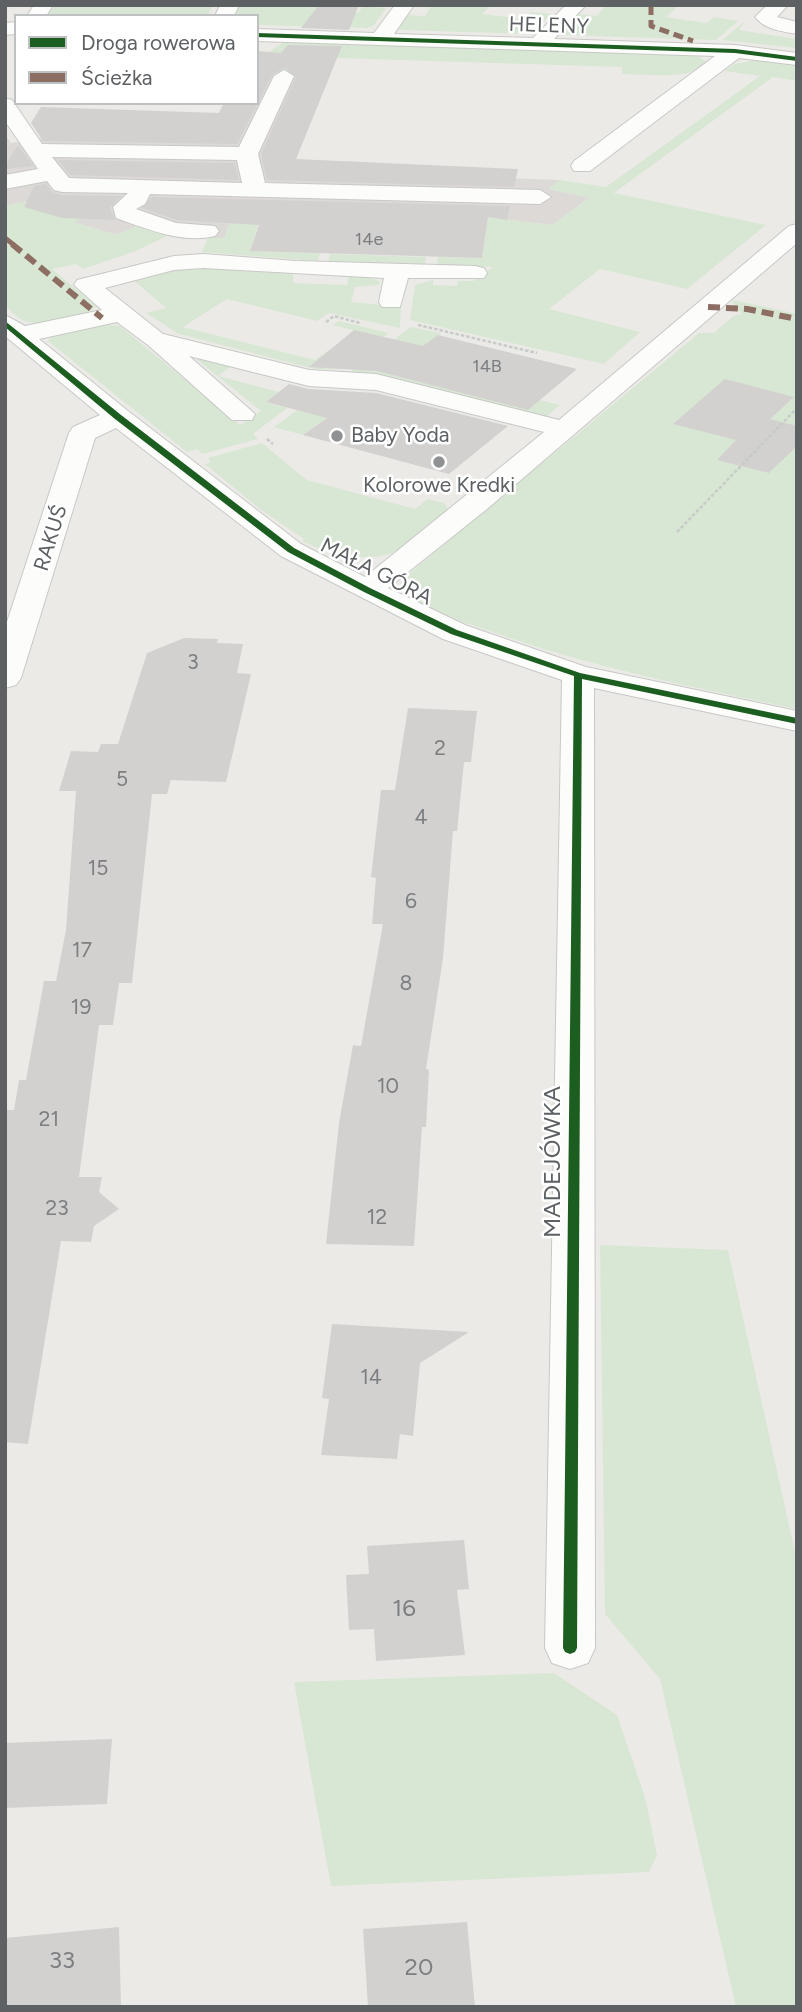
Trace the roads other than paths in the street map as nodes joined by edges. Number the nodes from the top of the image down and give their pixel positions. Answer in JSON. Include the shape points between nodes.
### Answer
{"nodes":[{"id":1,"x":405,"y":5,"type":"edge"},
{"id":2,"x":577,"y":5,"type":"edge"},
{"id":3,"x":779,"y":5,"type":"edge"},
{"id":4,"x":797,"y":27,"type":"edge"},
{"id":5,"x":259,"y":35,"type":"edge"},
{"id":6,"x":380,"y":39,"type":"junction"},
{"id":7,"x":538,"y":44,"type":"junction"},
{"id":8,"x":736,"y":51,"type":"junction"},
{"id":9,"x":797,"y":59,"type":"edge"},
{"id":10,"x":284,"y":76,"type":"dead end"},
{"id":11,"x":5,"y":104,"type":"edge"},
{"id":12,"x":35,"y":150,"type":"junction"},
{"id":13,"x":247,"y":154,"type":"junction"},
{"id":14,"x":582,"y":166,"type":"dead end"},
{"id":15,"x":52,"y":173,"type":"junction"},
{"id":16,"x":142,"y":187,"type":"junction"},
{"id":17,"x":255,"y":190,"type":"junction"},
{"id":18,"x":6,"y":192,"type":"edge"},
{"id":19,"x":540,"y":197,"type":"dead end"},
{"id":20,"x":207,"y":231,"type":"dead end"},
{"id":21,"x":797,"y":231,"type":"edge"},
{"id":22,"x":397,"y":271,"type":"junction"},
{"id":23,"x":474,"y":273,"type":"dead end"},
{"id":24,"x":391,"y":302,"type":"dead end"},
{"id":25,"x":121,"y":314,"type":"junction"},
{"id":26,"x":13,"y":329,"type":"edge"},
{"id":27,"x":155,"y":339,"type":"junction"},
{"id":28,"x":242,"y":414,"type":"dead end"},
{"id":29,"x":118,"y":416,"type":"junction"},
{"id":30,"x":564,"y":429,"type":"junction"},
{"id":31,"x":367,"y":590,"type":"junction"},
{"id":32,"x":578,"y":675,"type":"junction"},
{"id":33,"x":5,"y":678,"type":"edge"},
{"id":34,"x":797,"y":721,"type":"edge"},
{"id":35,"x":570,"y":1648,"type":"dead end"}],
"edges":[{"from":1,"to":6,"type":"street"},
{"from":2,"to":7,"type":"street"},
{"from":3,"to":4,"type":"street","via":[[765,18]]},
{"from":5,"to":6,"type":"street","name":"HELENY"},
{"from":6,"to":7,"type":"street","name":"HELENY"},
{"from":7,"to":8,"type":"street","name":"HELENY"},
{"from":8,"to":9,"type":"street","name":"HELENY"},
{"from":8,"to":14,"type":"street"},
{"from":10,"to":13,"type":"street"},
{"from":11,"to":12,"type":"street"},
{"from":12,"to":13,"type":"street"},
{"from":12,"to":15,"type":"street"},
{"from":13,"to":17,"type":"street"},
{"from":15,"to":16,"type":"street","via":[[62,185]]},
{"from":15,"to":18,"type":"street"},
{"from":16,"to":17,"type":"street"},
{"from":16,"to":20,"type":"street","via":[[124,213],[174,230]]},
{"from":17,"to":19,"type":"street"},
{"from":21,"to":30,"type":"street"},
{"from":22,"to":23,"type":"street"},
{"from":22,"to":24,"type":"street"},
{"from":22,"to":25,"type":"street","via":[[174,262],[86,285]]},
{"from":25,"to":26,"type":"street"},
{"from":25,"to":27,"type":"street"},
{"from":26,"to":29,"type":"street","name":"MAŁA GÓRA"},
{"from":27,"to":28,"type":"street"},
{"from":27,"to":30,"type":"street","via":[[309,378],[376,382]]},
{"from":29,"to":31,"type":"street","name":"MAŁA GÓRA","via":[[290,550]]},
{"from":29,"to":33,"type":"street","name":"RAKUŚ","via":[[83,433]]},
{"from":30,"to":31,"type":"street"},
{"from":31,"to":32,"type":"street","name":"MAŁA GÓRA","via":[[454,632]]},
{"from":32,"to":34,"type":"street","name":"MAŁA GÓRA"},
{"from":32,"to":35,"type":"street","name":"MADEJÓWKA"}]}
